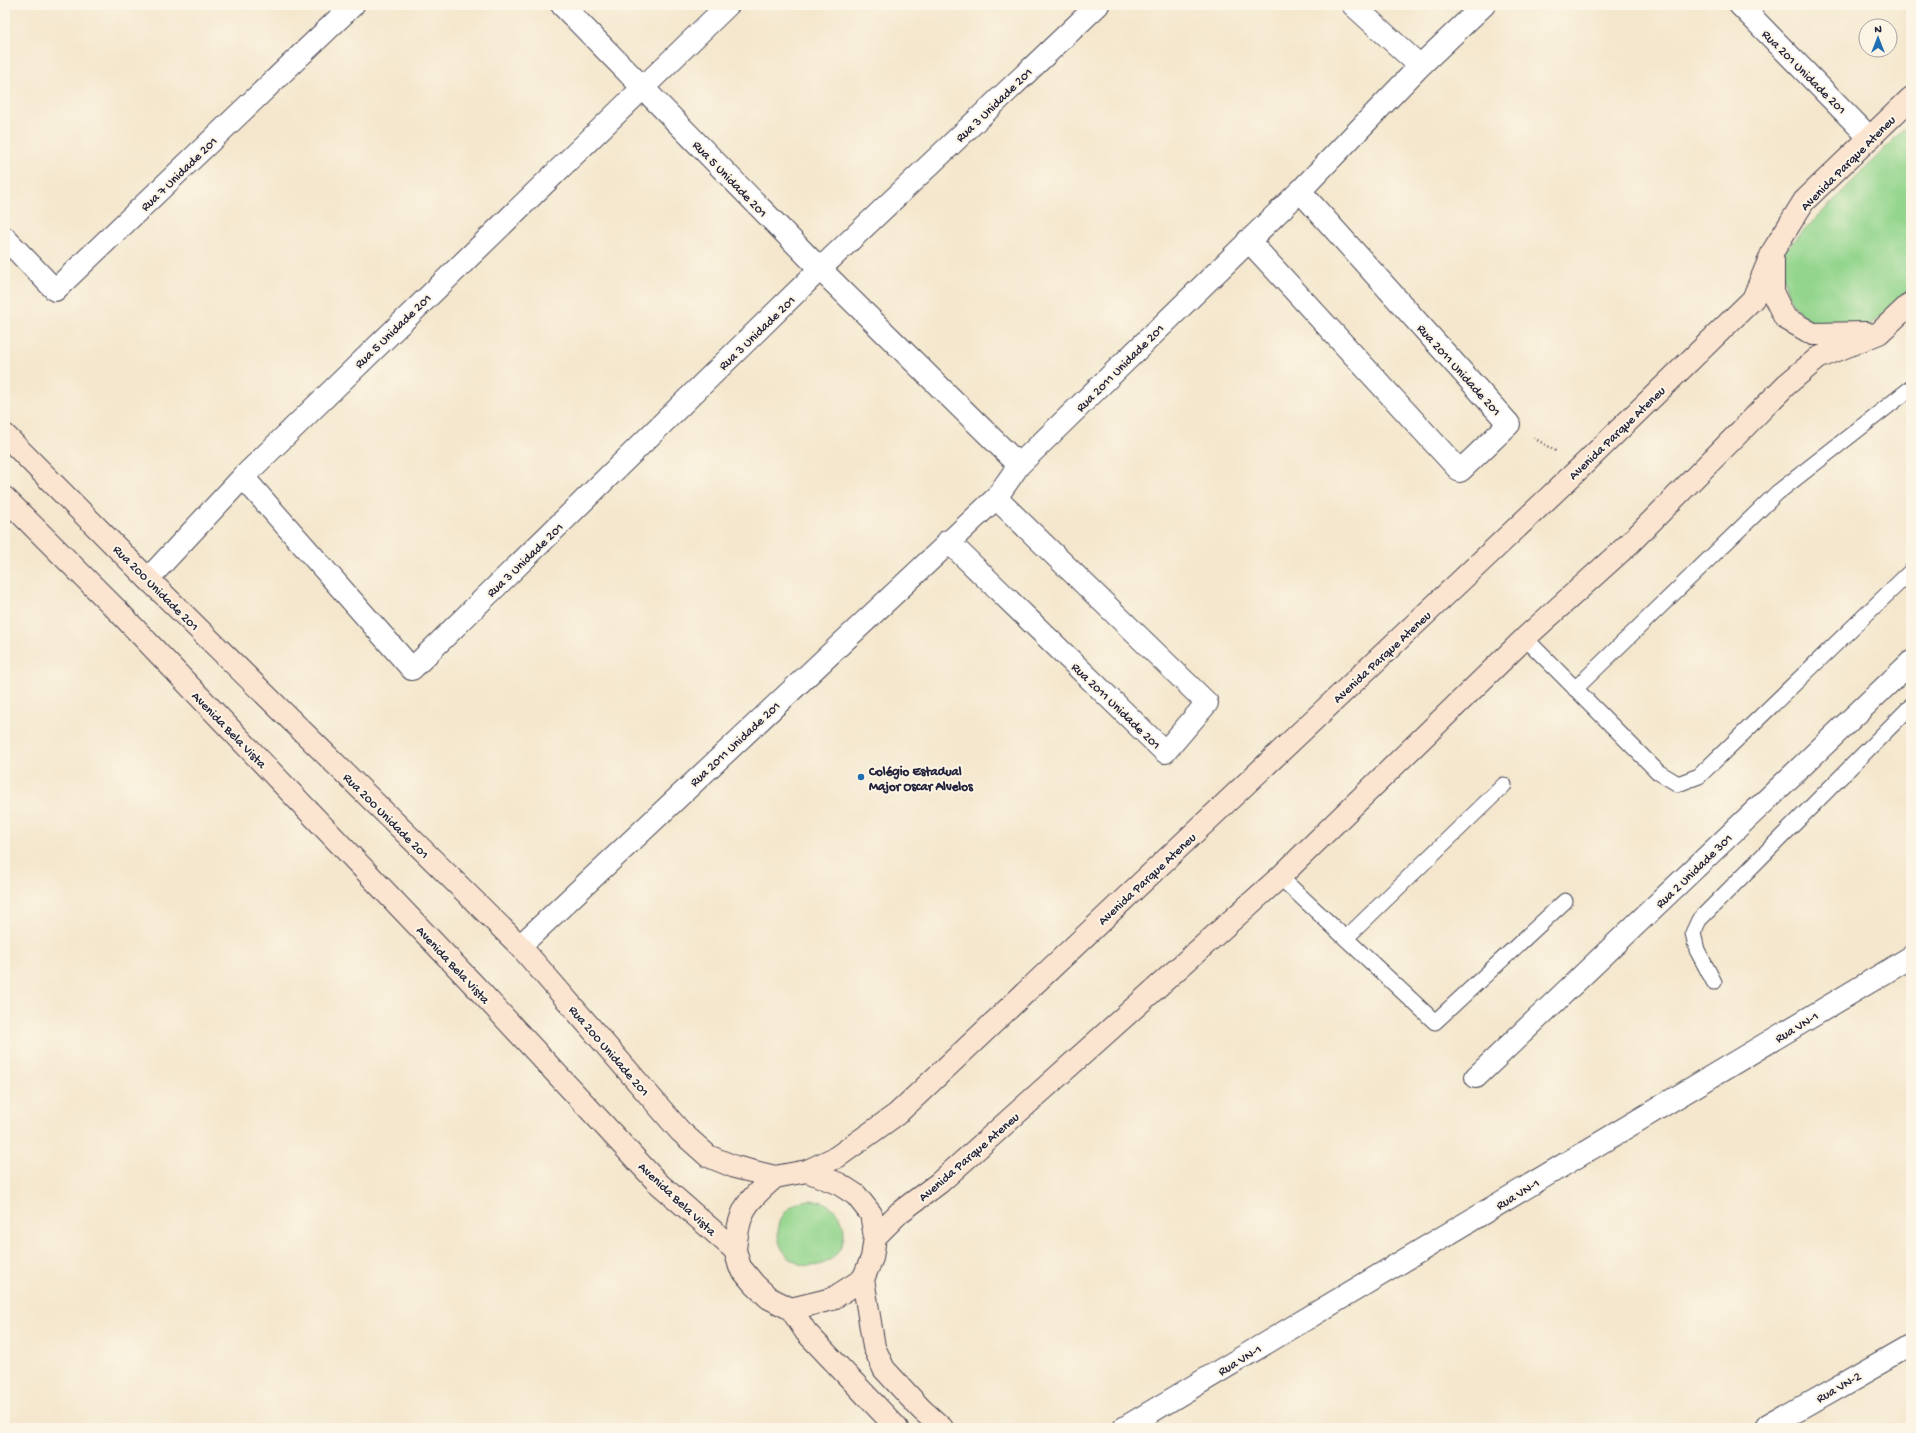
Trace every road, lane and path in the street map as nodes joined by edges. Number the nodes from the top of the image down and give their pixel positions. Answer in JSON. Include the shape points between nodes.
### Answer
{"nodes":[{"id":1,"x":353,"y":5,"type":"edge"},
{"id":2,"x":562,"y":5,"type":"edge"},
{"id":3,"x":728,"y":5,"type":"edge"},
{"id":4,"x":1098,"y":5,"type":"edge"},
{"id":5,"x":1353,"y":5,"type":"edge"},
{"id":6,"x":1484,"y":5,"type":"edge"},
{"id":7,"x":1740,"y":5,"type":"edge"},
{"id":8,"x":1420,"y":66,"type":"junction"},
{"id":9,"x":642,"y":86,"type":"junction"},
{"id":10,"x":1911,"y":98,"type":"edge"},
{"id":11,"x":1870,"y":138,"type":"junction"},
{"id":12,"x":1300,"y":191,"type":"junction"},
{"id":13,"x":5,"y":238,"type":"edge"},
{"id":14,"x":1248,"y":240,"type":"junction"},
{"id":15,"x":1773,"y":251,"type":"junction"},
{"id":16,"x":820,"y":269,"type":"junction"},
{"id":17,"x":1911,"y":303,"type":"edge"},
{"id":18,"x":1879,"y":332,"type":"junction"},
{"id":19,"x":1911,"y":388,"type":"edge"},
{"id":20,"x":1509,"y":424,"type":"junction"},
{"id":21,"x":5,"y":434,"type":"edge"},
{"id":22,"x":1019,"y":465,"type":"junction"},
{"id":23,"x":1581,"y":467,"type":"junction"},
{"id":24,"x":243,"y":477,"type":"junction"},
{"id":25,"x":5,"y":498,"type":"edge"},
{"id":26,"x":996,"y":498,"type":"junction"},
{"id":27,"x":948,"y":541,"type":"junction"},
{"id":28,"x":1911,"y":571,"type":"edge"},
{"id":29,"x":148,"y":579,"type":"junction"},
{"id":30,"x":1526,"y":638,"type":"junction"},
{"id":31,"x":1911,"y":662,"type":"edge"},
{"id":32,"x":1575,"y":689,"type":"junction"},
{"id":33,"x":1911,"y":706,"type":"edge"},
{"id":34,"x":1504,"y":785,"type":"dead end"},
{"id":35,"x":1280,"y":878,"type":"junction"},
{"id":36,"x":1565,"y":901,"type":"dead end"},
{"id":37,"x":1346,"y":938,"type":"junction"},
{"id":38,"x":520,"y":946,"type":"junction"},
{"id":39,"x":1911,"y":958,"type":"edge"},
{"id":40,"x":1714,"y":982,"type":"dead end"},
{"id":41,"x":1476,"y":1078,"type":"dead end"},
{"id":42,"x":807,"y":1171,"type":"junction"},
{"id":43,"x":775,"y":1177,"type":"junction"},
{"id":44,"x":875,"y":1237,"type":"junction"},
{"id":45,"x":735,"y":1250,"type":"junction"},
{"id":46,"x":863,"y":1278,"type":"junction"},
{"id":47,"x":791,"y":1308,"type":"junction"},
{"id":48,"x":1911,"y":1345,"type":"edge"},
{"id":49,"x":897,"y":1428,"type":"edge"},
{"id":50,"x":942,"y":1428,"type":"edge"},
{"id":51,"x":1124,"y":1428,"type":"edge"},
{"id":52,"x":1766,"y":1428,"type":"edge"}],
"edges":[{"from":1,"to":13,"type":"street","name":"Rua 7 Unidade 201","via":[[55,290]]},
{"from":2,"to":9,"type":"street"},
{"from":3,"to":9,"type":"street","name":"Rua 5 Unidade 201"},
{"from":4,"to":16,"type":"street","name":"Rua 3 Unidade 201"},
{"from":5,"to":8,"type":"street"},
{"from":6,"to":8,"type":"street","name":"Rua 2011 Unidade 201"},
{"from":7,"to":11,"type":"street","name":"Rua 201 Unidade 201"},
{"from":8,"to":12,"type":"street","name":"Rua 2011 Unidade 201"},
{"from":9,"to":16,"type":"street","name":"Rua 5 Unidade 201"},
{"from":9,"to":24,"type":"street","name":"Rua 5 Unidade 201"},
{"from":10,"to":11,"type":"street","name":"Avenida Parque Ateneu"},
{"from":11,"to":15,"type":"street","name":"Avenida Parque Ateneu","via":[[1804,201]]},
{"from":12,"to":14,"type":"street","name":"Rua 2011 Unidade 201"},
{"from":12,"to":20,"type":"street","name":"Rua 2011 Unidade 201"},
{"from":14,"to":20,"type":"street","name":"Rua 2011 Unidade 201","via":[[1460,471]]},
{"from":14,"to":22,"type":"street","name":"Rua 2011 Unidade 201"},
{"from":15,"to":18,"type":"street","via":[[1773,294],[1785,318],[1813,334]]},
{"from":15,"to":23,"type":"street","name":"Avenida Parque Ateneu","via":[[1754,299]]},
{"from":16,"to":22,"type":"street"},
{"from":16,"to":24,"type":"street","name":"Rua 3 Unidade 201","via":[[412,669]]},
{"from":17,"to":18,"type":"street","name":"Avenida Parque Ateneu"},
{"from":18,"to":30,"type":"street","name":"Avenida Parque Ateneu","via":[[1818,358],[1786,385],[1630,542]]},
{"from":19,"to":32,"type":"lane","via":[[1777,492]]},
{"from":20,"to":23,"type":"path"},
{"from":21,"to":29,"type":"street","name":"Rua 200 Unidade 201"},
{"from":22,"to":26,"type":"street","name":"Rua 2011 Unidade 201"},
{"from":23,"to":42,"type":"street","name":"Avenida Parque Ateneu","via":[[897,1114],[837,1157]]},
{"from":24,"to":29,"type":"street","name":"Rua 5 Unidade 201"},
{"from":25,"to":45,"type":"street","name":"Avenida Bela Vista","via":[[120,612],[657,1182]]},
{"from":26,"to":27,"type":"street","name":"Rua 2011 Unidade 201"},
{"from":26,"to":27,"type":"street","name":"Rua 2011 Unidade 201","via":[[1207,703],[1165,752]]},
{"from":27,"to":38,"type":"street","name":"Rua 2011 Unidade 201"},
{"from":28,"to":32,"type":"lane","via":[[1699,776],[1678,784],[1658,772]]},
{"from":29,"to":38,"type":"street","name":"Rua 200 Unidade 201"},
{"from":30,"to":32,"type":"lane"},
{"from":30,"to":35,"type":"street","name":"Avenida Parque Ateneu"},
{"from":31,"to":41,"type":"street","name":"Rua 2 Unidade 301"},
{"from":33,"to":40,"type":"lane","via":[[1699,920],[1693,933],[1697,950]]},
{"from":34,"to":37,"type":"lane"},
{"from":35,"to":37,"type":"lane"},
{"from":35,"to":44,"type":"street","name":"Avenida Parque Ateneu","via":[[944,1179],[900,1212]]},
{"from":36,"to":37,"type":"lane","via":[[1435,1022]]},
{"from":38,"to":43,"type":"street","name":"Rua 200 Unidade 201","via":[[680,1131],[702,1151],[735,1167]]},
{"from":39,"to":51,"type":"street","name":"Rua VN-1"},
{"from":42,"to":43,"type":"street"},
{"from":42,"to":44,"type":"street","via":[[839,1184],[856,1195],[871,1214]]},
{"from":43,"to":45,"type":"street","via":[[753,1196],[746,1206],[737,1230]]},
{"from":44,"to":46,"type":"street","via":[[872,1258]]},
{"from":45,"to":47,"type":"street","name":"Avenida Bela Vista","via":[[740,1267],[754,1284],[769,1298]]},
{"from":46,"to":47,"type":"street","via":[[832,1298]]},
{"from":46,"to":50,"type":"street","via":[[874,1347],[879,1360],[921,1409]]},
{"from":47,"to":49,"type":"street","via":[[806,1332]]},
{"from":48,"to":52,"type":"street","name":"Rua VN-2"}]}
